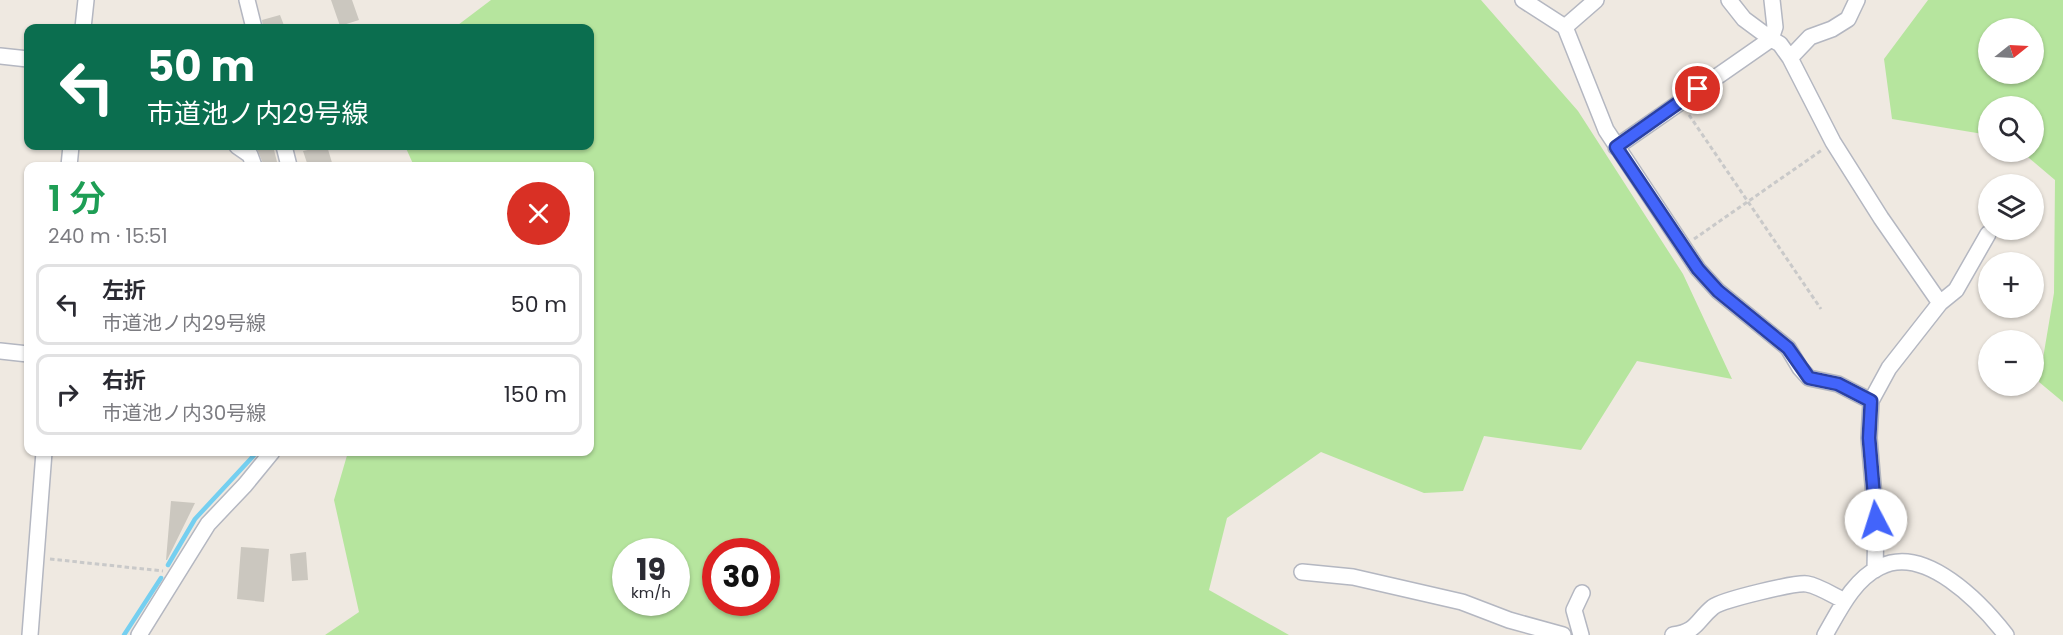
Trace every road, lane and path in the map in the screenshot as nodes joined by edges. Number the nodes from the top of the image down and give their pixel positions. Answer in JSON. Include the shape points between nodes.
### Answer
{"nodes":[{"id":1,"x":86,"y":0,"type":"edge"},
{"id":2,"x":247,"y":0,"type":"edge"},
{"id":3,"x":1523,"y":0,"type":"edge"},
{"id":4,"x":1596,"y":0,"type":"edge"},
{"id":5,"x":1729,"y":0,"type":"edge"},
{"id":6,"x":1772,"y":0,"type":"edge"},
{"id":7,"x":1857,"y":0,"type":"edge"},
{"id":8,"x":83,"y":24,"type":"edge"},
{"id":9,"x":253,"y":24,"type":"edge"},
{"id":10,"x":1565,"y":27,"type":"junction"},
{"id":11,"x":1771,"y":39,"type":"junction"},
{"id":12,"x":0,"y":56,"type":"edge"},
{"id":13,"x":1790,"y":58,"type":"junction"},
{"id":14,"x":24,"y":59,"type":"edge"},
{"id":15,"x":1679,"y":101,"type":"junction"},
{"id":16,"x":1833,"y":142,"type":"junction"},
{"id":17,"x":1616,"y":147,"type":"junction"},
{"id":18,"x":244,"y":150,"type":"edge"},
{"id":19,"x":253,"y":162,"type":"edge"},
{"id":20,"x":1748,"y":202,"type":"junction"},
{"id":21,"x":1985,"y":240,"type":"edge"},
{"id":22,"x":1683,"y":247,"type":"junction"},
{"id":23,"x":1940,"y":303,"type":"junction"},
{"id":24,"x":1821,"y":309,"type":"dead end"},
{"id":25,"x":0,"y":351,"type":"edge"},
{"id":26,"x":24,"y":354,"type":"edge"},
{"id":27,"x":1871,"y":401,"type":"junction"},
{"id":28,"x":44,"y":456,"type":"edge"},
{"id":29,"x":269,"y":456,"type":"edge"},
{"id":30,"x":36,"y":558,"type":"junction"},
{"id":31,"x":1875,"y":570,"type":"junction"},
{"id":32,"x":176,"y":572,"type":"junction"},
{"id":33,"x":1302,"y":572,"type":"dead end"},
{"id":34,"x":1582,"y":593,"type":"dead end"},
{"id":35,"x":1845,"y":601,"type":"junction"},
{"id":36,"x":30,"y":635,"type":"edge"},
{"id":37,"x":139,"y":635,"type":"edge"},
{"id":38,"x":1563,"y":635,"type":"edge"},
{"id":39,"x":1581,"y":635,"type":"edge"},
{"id":40,"x":1672,"y":635,"type":"edge"},
{"id":41,"x":1825,"y":635,"type":"edge"},
{"id":42,"x":2006,"y":635,"type":"edge"}],
"edges":[{"from":1,"to":8,"type":"street"},
{"from":2,"to":9,"type":"street"},
{"from":3,"to":10,"type":"street"},
{"from":4,"to":10,"type":"street"},
{"from":5,"to":11,"type":"street","via":[[1744,19]]},
{"from":6,"to":11,"type":"street","via":[[1775,27]]},
{"from":7,"to":13,"type":"street","via":[[1848,18],[1810,37]]},
{"from":10,"to":17,"type":"street","via":[[1599,116]]},
{"from":11,"to":13,"type":"street"},
{"from":11,"to":15,"type":"street"},
{"from":12,"to":14,"type":"street"},
{"from":13,"to":16,"type":"street"},
{"from":15,"to":17,"type":"street"},
{"from":15,"to":20,"type":"path"},
{"from":16,"to":20,"type":"path"},
{"from":16,"to":23,"type":"street"},
{"from":17,"to":22,"type":"street"},
{"from":18,"to":19,"type":"street"},
{"from":20,"to":22,"type":"path"},
{"from":20,"to":24,"type":"path"},
{"from":21,"to":23,"type":"street","via":[[1956,290]]},
{"from":22,"to":27,"type":"street","via":[[1718,291],[1788,348],[1809,378],[1838,384]]},
{"from":23,"to":27,"type":"street","via":[[1889,368]]},
{"from":25,"to":26,"type":"street"},
{"from":27,"to":31,"type":"street"},
{"from":28,"to":30,"type":"street"},
{"from":29,"to":32,"type":"street","via":[[208,524]]},
{"from":30,"to":32,"type":"path"},
{"from":30,"to":36,"type":"street"},
{"from":31,"to":35,"type":"street"},
{"from":31,"to":42,"type":"street","via":[[1891,562],[1903,562],[1939,572],[1994,619]]},
{"from":32,"to":37,"type":"street"},
{"from":33,"to":38,"type":"street","via":[[1353,577],[1462,602]]},
{"from":34,"to":39,"type":"street","via":[[1574,610]]},
{"from":35,"to":40,"type":"street","via":[[1807,584],[1791,585],[1726,599],[1712,608],[1695,629]]},
{"from":35,"to":41,"type":"street"}]}
